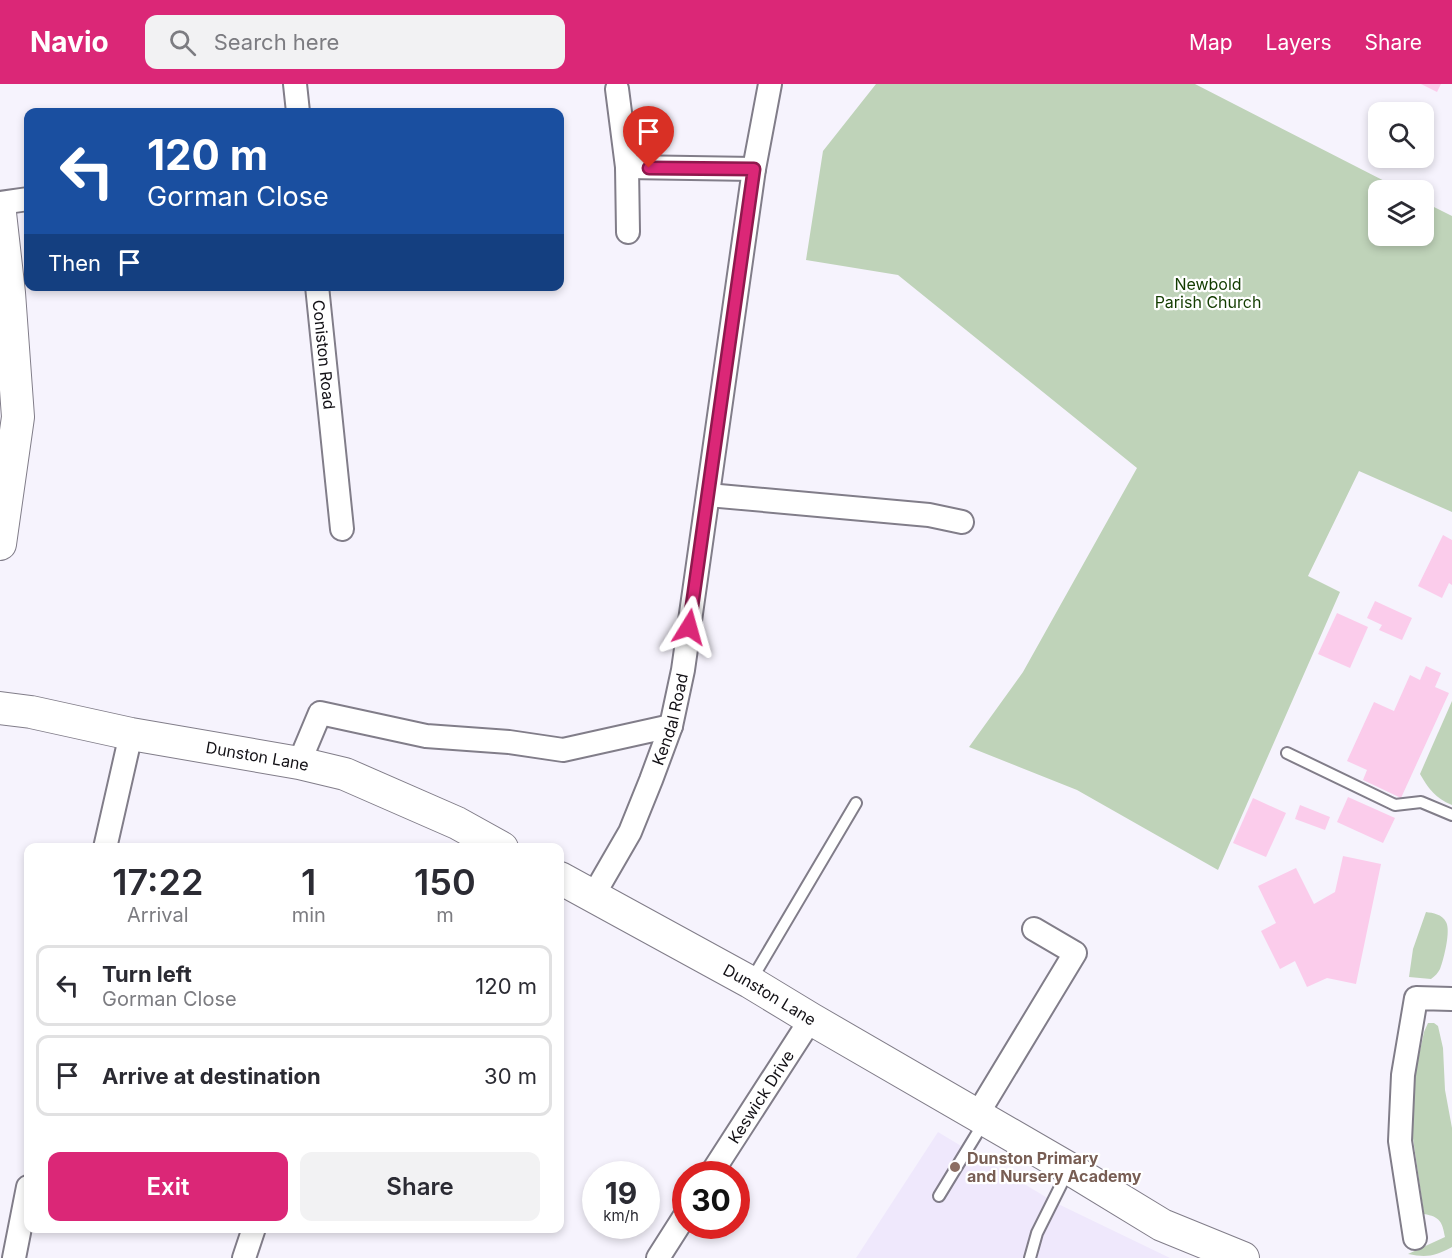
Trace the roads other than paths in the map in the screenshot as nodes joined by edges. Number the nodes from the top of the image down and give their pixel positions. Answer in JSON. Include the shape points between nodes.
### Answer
{"nodes":[{"id":1,"x":295,"y":84,"type":"edge"},
{"id":2,"x":770,"y":84,"type":"edge"},
{"id":3,"x":618,"y":89,"type":"dead end"},
{"id":4,"x":298,"y":108,"type":"edge"},
{"id":5,"x":627,"y":168,"type":"junction"},
{"id":6,"x":754,"y":169,"type":"junction"},
{"id":7,"x":24,"y":200,"type":"edge"},
{"id":8,"x":0,"y":203,"type":"edge"},
{"id":9,"x":0,"y":213,"type":"edge"},
{"id":10,"x":628,"y":232,"type":"dead end"},
{"id":11,"x":318,"y":291,"type":"edge"},
{"id":12,"x":708,"y":495,"type":"junction"},
{"id":13,"x":962,"y":522,"type":"dead end"},
{"id":14,"x":342,"y":529,"type":"dead end"},
{"id":15,"x":0,"y":544,"type":"edge"},
{"id":16,"x":0,"y":708,"type":"edge"},
{"id":17,"x":671,"y":726,"type":"junction"},
{"id":18,"x":131,"y":734,"type":"junction"},
{"id":19,"x":1287,"y":753,"type":"dead end"},
{"id":20,"x":299,"y":763,"type":"junction"},
{"id":21,"x":856,"y":803,"type":"dead end"},
{"id":22,"x":1452,"y":815,"type":"edge"},
{"id":23,"x":106,"y":843,"type":"edge"},
{"id":24,"x":493,"y":843,"type":"edge"},
{"id":25,"x":564,"y":880,"type":"edge"},
{"id":26,"x":593,"y":896,"type":"junction"},
{"id":27,"x":1034,"y":930,"type":"dead end"},
{"id":28,"x":750,"y":982,"type":"junction"},
{"id":29,"x":1452,"y":999,"type":"edge"},
{"id":30,"x":811,"y":1019,"type":"junction"},
{"id":31,"x":981,"y":1118,"type":"junction"},
{"id":32,"x":719,"y":1161,"type":"edge"},
{"id":33,"x":1070,"y":1168,"type":"junction"},
{"id":34,"x":939,"y":1196,"type":"dead end"},
{"id":35,"x":24,"y":1207,"type":"edge"},
{"id":36,"x":252,"y":1233,"type":"edge"},
{"id":37,"x":672,"y":1235,"type":"edge"},
{"id":38,"x":1415,"y":1238,"type":"dead end"},
{"id":39,"x":14,"y":1258,"type":"edge"},
{"id":40,"x":244,"y":1258,"type":"edge"},
{"id":41,"x":657,"y":1258,"type":"edge"},
{"id":42,"x":1030,"y":1258,"type":"edge"},
{"id":43,"x":1243,"y":1258,"type":"edge"}],
"edges":[{"from":1,"to":4,"type":"street"},
{"from":2,"to":6,"type":"street","name":"Kendal Road"},
{"from":3,"to":5,"type":"street"},
{"from":5,"to":6,"type":"street"},
{"from":5,"to":10,"type":"street"},
{"from":6,"to":12,"type":"street","name":"Kendal Road"},
{"from":7,"to":8,"type":"street"},
{"from":9,"to":15,"type":"street","via":[[18,417]]},
{"from":11,"to":14,"type":"street","name":"Coniston Road"},
{"from":12,"to":13,"type":"street","via":[[929,515]]},
{"from":12,"to":17,"type":"street","name":"Kendal Road"},
{"from":16,"to":18,"type":"street","name":"Dunston Lane"},
{"from":17,"to":20,"type":"street","via":[[563,750],[426,736],[320,713]]},
{"from":17,"to":26,"type":"street","name":"Kendal Road","via":[[630,832]]},
{"from":18,"to":20,"type":"street","name":"Dunston Lane"},
{"from":18,"to":23,"type":"street"},
{"from":19,"to":22,"type":"lane","via":[[1395,806],[1421,802]]},
{"from":20,"to":24,"type":"street","name":"Dunston Lane","via":[[345,774]]},
{"from":21,"to":28,"type":"lane"},
{"from":25,"to":26,"type":"street","name":"Dunston Lane"},
{"from":26,"to":28,"type":"street","name":"Dunston Lane"},
{"from":27,"to":31,"type":"street","via":[[1075,953]]},
{"from":28,"to":30,"type":"street","name":"Dunston Lane"},
{"from":29,"to":38,"type":"street","via":[[1416,998],[1403,1075],[1400,1141]]},
{"from":30,"to":31,"type":"street","name":"Dunston Lane"},
{"from":30,"to":32,"type":"street","name":"Keswick Drive"},
{"from":31,"to":33,"type":"street","name":"Dunston Lane"},
{"from":31,"to":34,"type":"lane"},
{"from":33,"to":42,"type":"lane","via":[[1037,1233]]},
{"from":33,"to":43,"type":"street","name":"Dunston Lane","via":[[1162,1225]]},
{"from":35,"to":39,"type":"street"},
{"from":36,"to":40,"type":"street"},
{"from":37,"to":41,"type":"street"}]}
